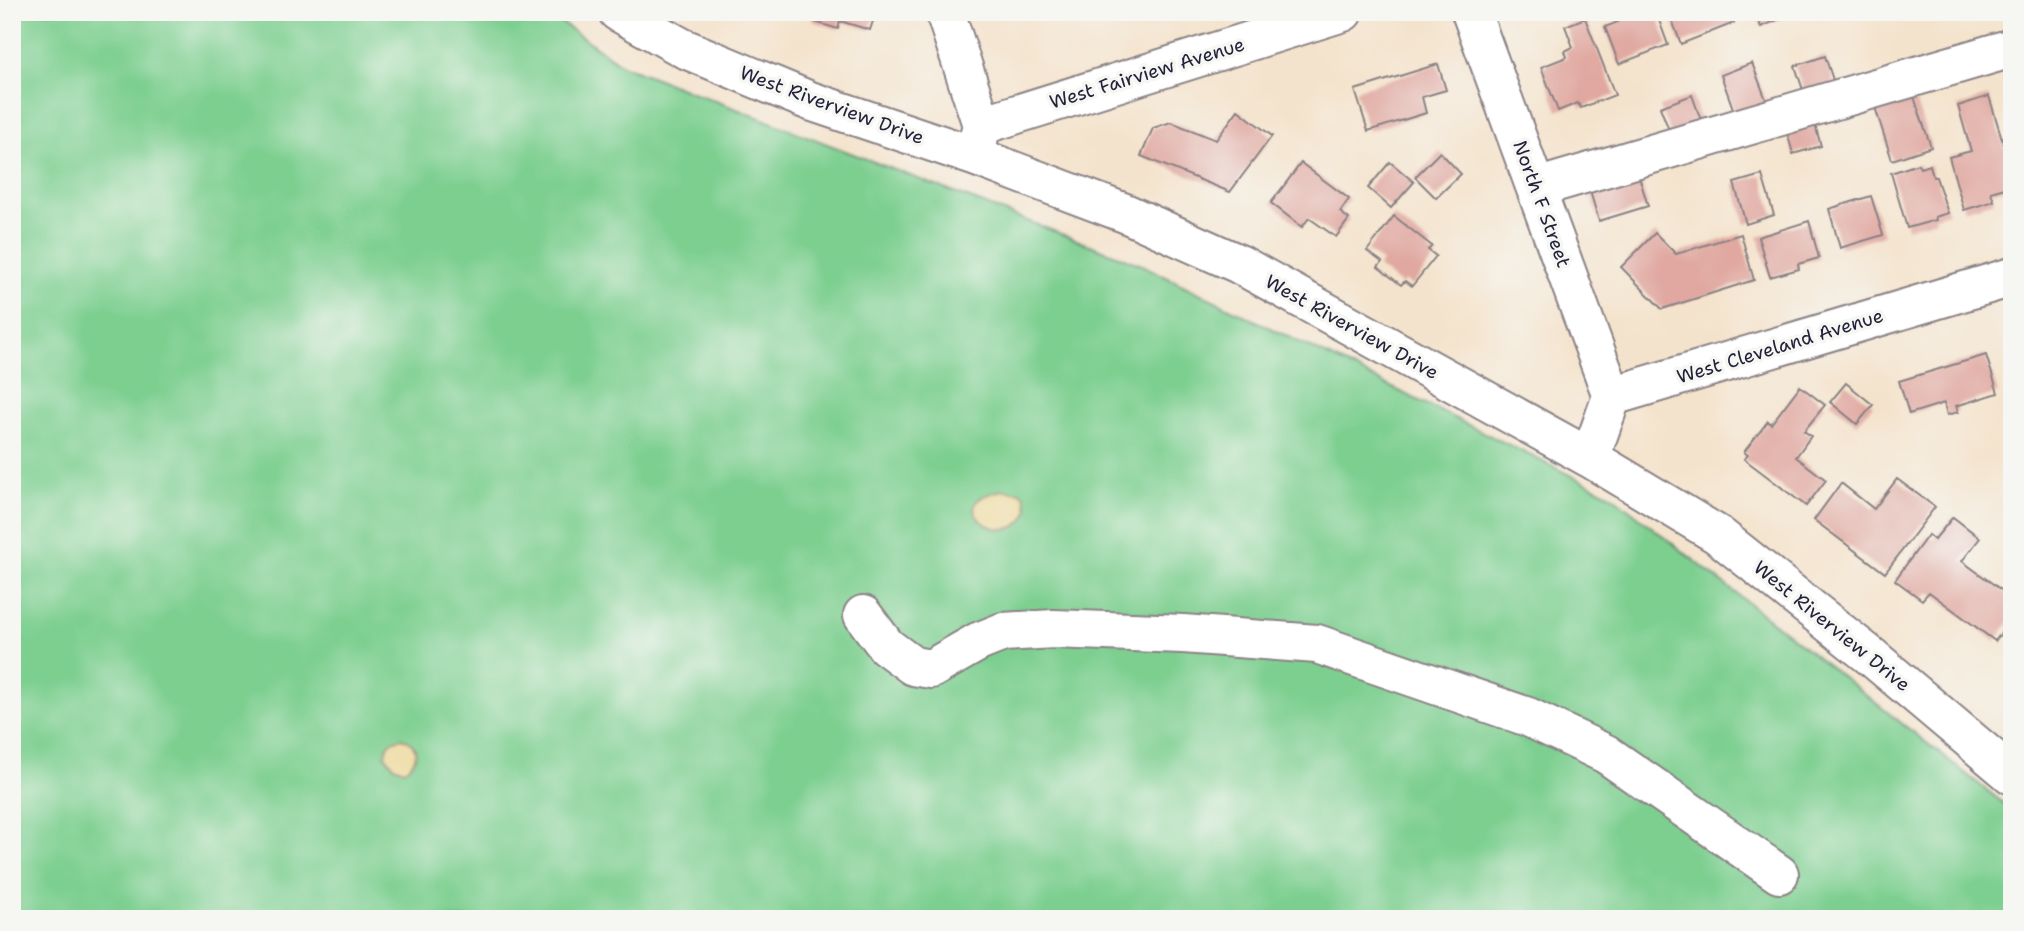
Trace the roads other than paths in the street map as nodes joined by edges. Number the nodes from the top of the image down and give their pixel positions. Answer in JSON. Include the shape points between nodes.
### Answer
{"nodes":[{"id":1,"x":618,"y":12,"type":"edge"},
{"id":2,"x":945,"y":12,"type":"edge"},
{"id":3,"x":1343,"y":12,"type":"edge"},
{"id":4,"x":1471,"y":12,"type":"edge"},
{"id":5,"x":2012,"y":48,"type":"edge"},
{"id":6,"x":978,"y":140,"type":"junction"},
{"id":7,"x":1536,"y":188,"type":"junction"},
{"id":8,"x":2012,"y":277,"type":"edge"},
{"id":9,"x":1612,"y":396,"type":"junction"},
{"id":10,"x":1590,"y":458,"type":"junction"},
{"id":11,"x":863,"y":615,"type":"dead end"},
{"id":12,"x":2012,"y":775,"type":"edge"},
{"id":13,"x":1779,"y":874,"type":"dead end"}],
"edges":[{"from":1,"to":6,"type":"street","name":"West Riverview Drive","via":[[683,48],[810,101]]},
{"from":2,"to":6,"type":"street"},
{"from":3,"to":6,"type":"street","name":"West Fairview Avenue"},
{"from":4,"to":7,"type":"street","name":"North F Street"},
{"from":5,"to":7,"type":"street"},
{"from":6,"to":10,"type":"street","name":"West Riverview Drive","via":[[1239,264]]},
{"from":7,"to":9,"type":"street","name":"North F Street"},
{"from":8,"to":9,"type":"street","name":"West Cleveland Avenue"},
{"from":9,"to":10,"type":"street"},
{"from":10,"to":12,"type":"street","name":"West Riverview Drive","via":[[1718,535]]},
{"from":11,"to":13,"type":"street","via":[[886,646],[913,666],[931,669],[1003,632],[1054,629],[1183,634],[1317,645],[1528,717],[1606,754]]}]}
